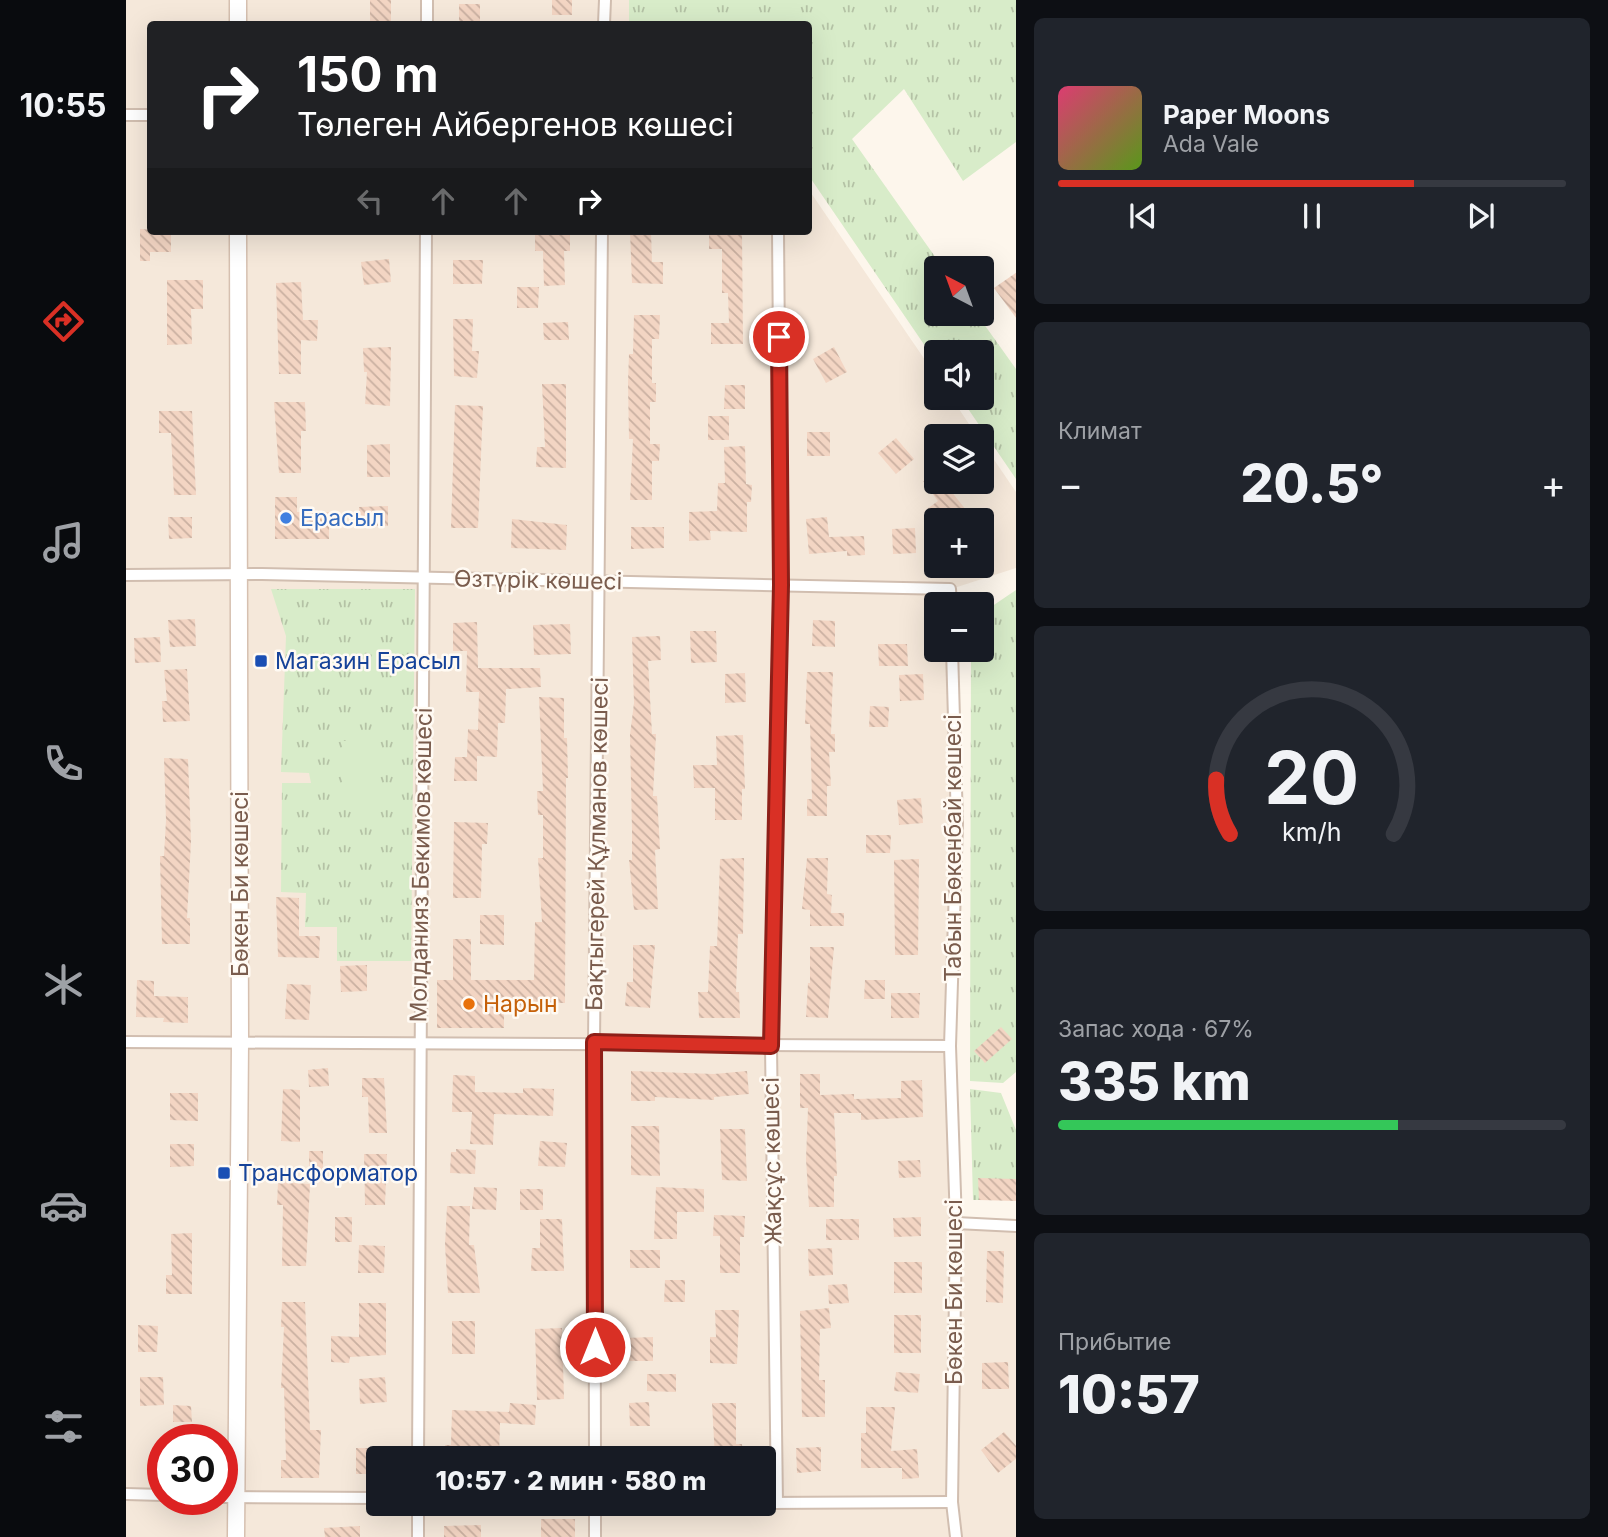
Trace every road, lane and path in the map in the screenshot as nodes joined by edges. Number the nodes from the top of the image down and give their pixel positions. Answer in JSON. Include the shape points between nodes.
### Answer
{"nodes":[{"id":1,"x":238,"y":0,"type":"edge"},
{"id":2,"x":427,"y":0,"type":"edge"},
{"id":3,"x":605,"y":0,"type":"edge"},
{"id":4,"x":238,"y":21,"type":"edge"},
{"id":5,"x":427,"y":21,"type":"edge"},
{"id":6,"x":604,"y":21,"type":"edge"},
{"id":7,"x":126,"y":115,"type":"edge"},
{"id":8,"x":147,"y":116,"type":"edge"},
{"id":9,"x":238,"y":235,"type":"edge"},
{"id":10,"x":426,"y":235,"type":"edge"},
{"id":11,"x":602,"y":235,"type":"edge"},
{"id":12,"x":778,"y":235,"type":"edge"},
{"id":13,"x":239,"y":574,"type":"junction"},
{"id":14,"x":126,"y":575,"type":"edge"},
{"id":15,"x":424,"y":578,"type":"junction"},
{"id":16,"x":600,"y":581,"type":"junction"},
{"id":17,"x":781,"y":585,"type":"junction"},
{"id":18,"x":950,"y":592,"type":"edge"},
{"id":19,"x":952,"y":662,"type":"edge"},
{"id":20,"x":419,"y":1041,"type":"junction"},
{"id":21,"x":126,"y":1042,"type":"edge"},
{"id":22,"x":240,"y":1042,"type":"junction"},
{"id":23,"x":594,"y":1042,"type":"junction"},
{"id":24,"x":771,"y":1046,"type":"junction"},
{"id":25,"x":950,"y":1046,"type":"junction"},
{"id":26,"x":956,"y":1223,"type":"junction"},
{"id":27,"x":1016,"y":1226,"type":"edge"},
{"id":28,"x":231,"y":1424,"type":"edge"},
{"id":29,"x":418,"y":1446,"type":"edge"},
{"id":30,"x":595,"y":1446,"type":"edge"},
{"id":31,"x":126,"y":1494,"type":"edge"},
{"id":32,"x":147,"y":1495,"type":"edge"},
{"id":33,"x":238,"y":1497,"type":"edge"},
{"id":34,"x":366,"y":1498,"type":"edge"},
{"id":35,"x":952,"y":1502,"type":"junction"},
{"id":36,"x":777,"y":1503,"type":"joint"},
{"id":37,"x":232,"y":1515,"type":"edge"},
{"id":38,"x":418,"y":1516,"type":"edge"},
{"id":39,"x":595,"y":1516,"type":"edge"},
{"id":40,"x":236,"y":1537,"type":"edge"},
{"id":41,"x":418,"y":1537,"type":"edge"},
{"id":42,"x":596,"y":1537,"type":"edge"},
{"id":43,"x":956,"y":1537,"type":"edge"}],
"edges":[{"from":1,"to":4,"type":"street"},
{"from":2,"to":5,"type":"street"},
{"from":3,"to":6,"type":"street"},
{"from":7,"to":8,"type":"street"},
{"from":9,"to":13,"type":"street","name":"Бөкен Би көшесі"},
{"from":10,"to":15,"type":"street","name":"Молданияз Бекимов көшесі"},
{"from":11,"to":16,"type":"street","name":"Бақтыгерей Құлманов көшесі"},
{"from":12,"to":17,"type":"street","name":"Жақсұс көшесі"},
{"from":13,"to":14,"type":"street","name":"Өзтүрік көшесі"},
{"from":13,"to":15,"type":"street","name":"Өзтүрік көшесі"},
{"from":13,"to":22,"type":"street","name":"Бөкен Би көшесі"},
{"from":15,"to":16,"type":"street","name":"Өзтүрік көшесі"},
{"from":15,"to":20,"type":"street","name":"Молданияз Бекимов көшесі"},
{"from":16,"to":17,"type":"street","name":"Өзтүрік көшесі"},
{"from":16,"to":23,"type":"street","name":"Бақтыгерей Құлманов көшесі"},
{"from":17,"to":18,"type":"street","name":"Өзтүрік көшесі"},
{"from":17,"to":24,"type":"street","name":"Жақсұс көшесі"},
{"from":19,"to":25,"type":"street","name":"Табын Бөкенбай көшесі","via":[[957,823]]},
{"from":20,"to":22,"type":"street"},
{"from":20,"to":23,"type":"street"},
{"from":20,"to":29,"type":"street","name":"Молданияз Бекимов көшесі"},
{"from":21,"to":22,"type":"street"},
{"from":22,"to":28,"type":"street","name":"Бөкен Би көшесі"},
{"from":23,"to":24,"type":"street"},
{"from":23,"to":30,"type":"street","name":"Бақтыгерей Құлманов көшесі"},
{"from":24,"to":25,"type":"street"},
{"from":24,"to":36,"type":"street","name":"Жақсұс көшесі"},
{"from":25,"to":26,"type":"street","name":"Бөкен Би көшесі"},
{"from":26,"to":27,"type":"street"},
{"from":26,"to":35,"type":"street","name":"Бөкен Би көшесі"},
{"from":31,"to":32,"type":"street"},
{"from":33,"to":34,"type":"street"},
{"from":35,"to":36,"type":"street"},
{"from":35,"to":43,"type":"street","name":"Бөкен Би көшесі"},
{"from":37,"to":40,"type":"street","name":"Бөкен Би көшесі"},
{"from":38,"to":41,"type":"street"},
{"from":39,"to":42,"type":"street"}]}
